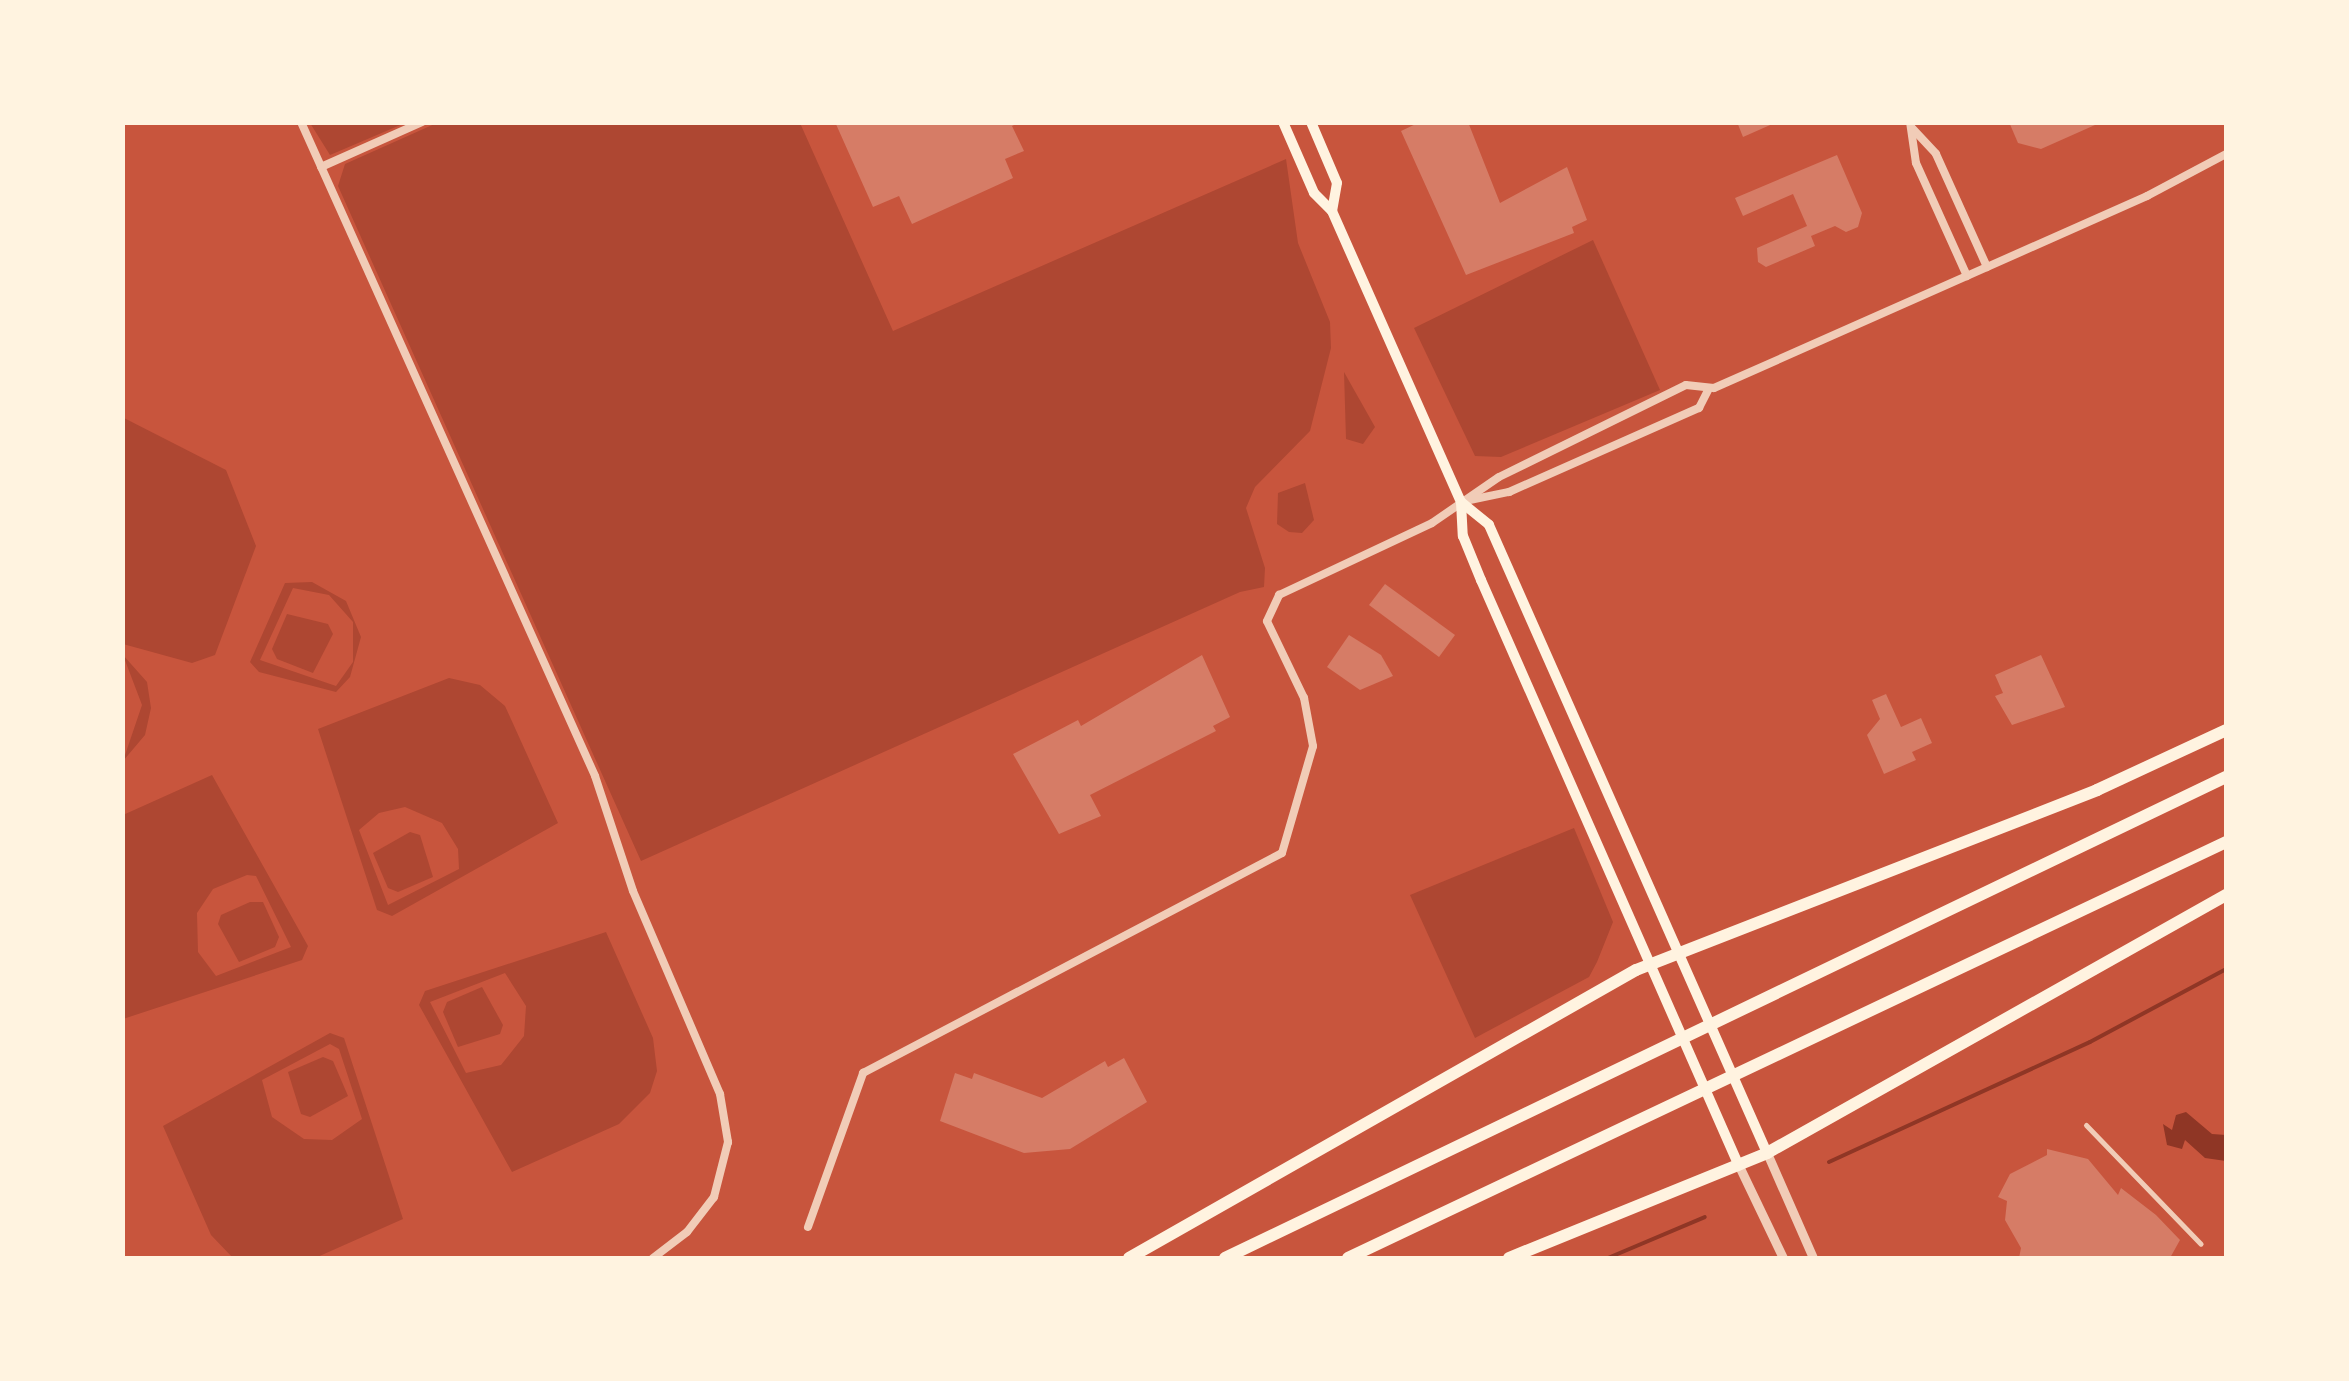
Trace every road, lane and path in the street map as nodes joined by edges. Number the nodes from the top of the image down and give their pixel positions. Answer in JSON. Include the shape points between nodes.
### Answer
{"nodes":[{"id":1,"x":301,"y":122,"type":"edge"},
{"id":2,"x":422,"y":122,"type":"edge"},
{"id":3,"x":1283,"y":122,"type":"edge"},
{"id":4,"x":1311,"y":122,"type":"edge"},
{"id":5,"x":1911,"y":125,"type":"edge"},
{"id":6,"x":2226,"y":154,"type":"edge"},
{"id":7,"x":321,"y":167,"type":"junction"},
{"id":8,"x":1332,"y":211,"type":"junction"},
{"id":9,"x":1988,"y":266,"type":"junction"},
{"id":10,"x":1967,"y":276,"type":"junction"},
{"id":11,"x":1708,"y":390,"type":"junction"},
{"id":12,"x":1460,"y":502,"type":"junction"},
{"id":13,"x":2226,"y":730,"type":"edge"},
{"id":14,"x":2226,"y":777,"type":"edge"},
{"id":15,"x":2226,"y":842,"type":"edge"},
{"id":16,"x":2226,"y":895,"type":"edge"},
{"id":17,"x":1679,"y":951,"type":"junction"},
{"id":18,"x":1650,"y":963,"type":"junction"},
{"id":19,"x":2086,"y":1125,"type":"dead end"},
{"id":20,"x":1768,"y":1153,"type":"junction"},
{"id":21,"x":1739,"y":1166,"type":"junction"},
{"id":22,"x":808,"y":1227,"type":"dead end"},
{"id":23,"x":2201,"y":1244,"type":"dead end"},
{"id":24,"x":654,"y":1258,"type":"edge"},
{"id":25,"x":1129,"y":1258,"type":"edge"},
{"id":26,"x":1224,"y":1258,"type":"edge"},
{"id":27,"x":1348,"y":1258,"type":"edge"},
{"id":28,"x":1509,"y":1258,"type":"edge"},
{"id":29,"x":1783,"y":1258,"type":"edge"},
{"id":30,"x":1813,"y":1258,"type":"edge"}],
"edges":[{"from":1,"to":7,"type":"street"},
{"from":2,"to":7,"type":"street"},
{"from":3,"to":8,"type":"main road","via":[[1314,193]]},
{"from":4,"to":8,"type":"main road","via":[[1337,183]]},
{"from":5,"to":9,"type":"street","via":[[1936,154]]},
{"from":5,"to":10,"type":"street","via":[[1916,163]]},
{"from":6,"to":9,"type":"street"},
{"from":7,"to":24,"type":"street","via":[[595,776],[633,891],[720,1094],[728,1142],[714,1196],[687,1232]]},
{"from":8,"to":12,"type":"main road"},
{"from":9,"to":10,"type":"street"},
{"from":10,"to":11,"type":"street"},
{"from":11,"to":12,"type":"street","via":[[1686,385]]},
{"from":11,"to":12,"type":"street","via":[[1699,408],[1509,492]]},
{"from":12,"to":17,"type":"main road","via":[[1489,526]]},
{"from":12,"to":18,"type":"main road","via":[[1463,536],[1480,580]]},
{"from":12,"to":22,"type":"street","via":[[1271,602],[1270,629],[1304,698],[1312,734],[1282,853],[862,1073]]},
{"from":13,"to":17,"type":"highway","via":[[2097,790]]},
{"from":14,"to":26,"type":"highway"},
{"from":15,"to":27,"type":"highway"},
{"from":16,"to":20,"type":"highway"},
{"from":17,"to":18,"type":"highway"},
{"from":17,"to":20,"type":"main road"},
{"from":18,"to":21,"type":"main road"},
{"from":18,"to":25,"type":"highway"},
{"from":19,"to":23,"type":"street"},
{"from":20,"to":21,"type":"highway"},
{"from":20,"to":30,"type":"street"},
{"from":21,"to":28,"type":"highway"},
{"from":21,"to":29,"type":"street"}]}
